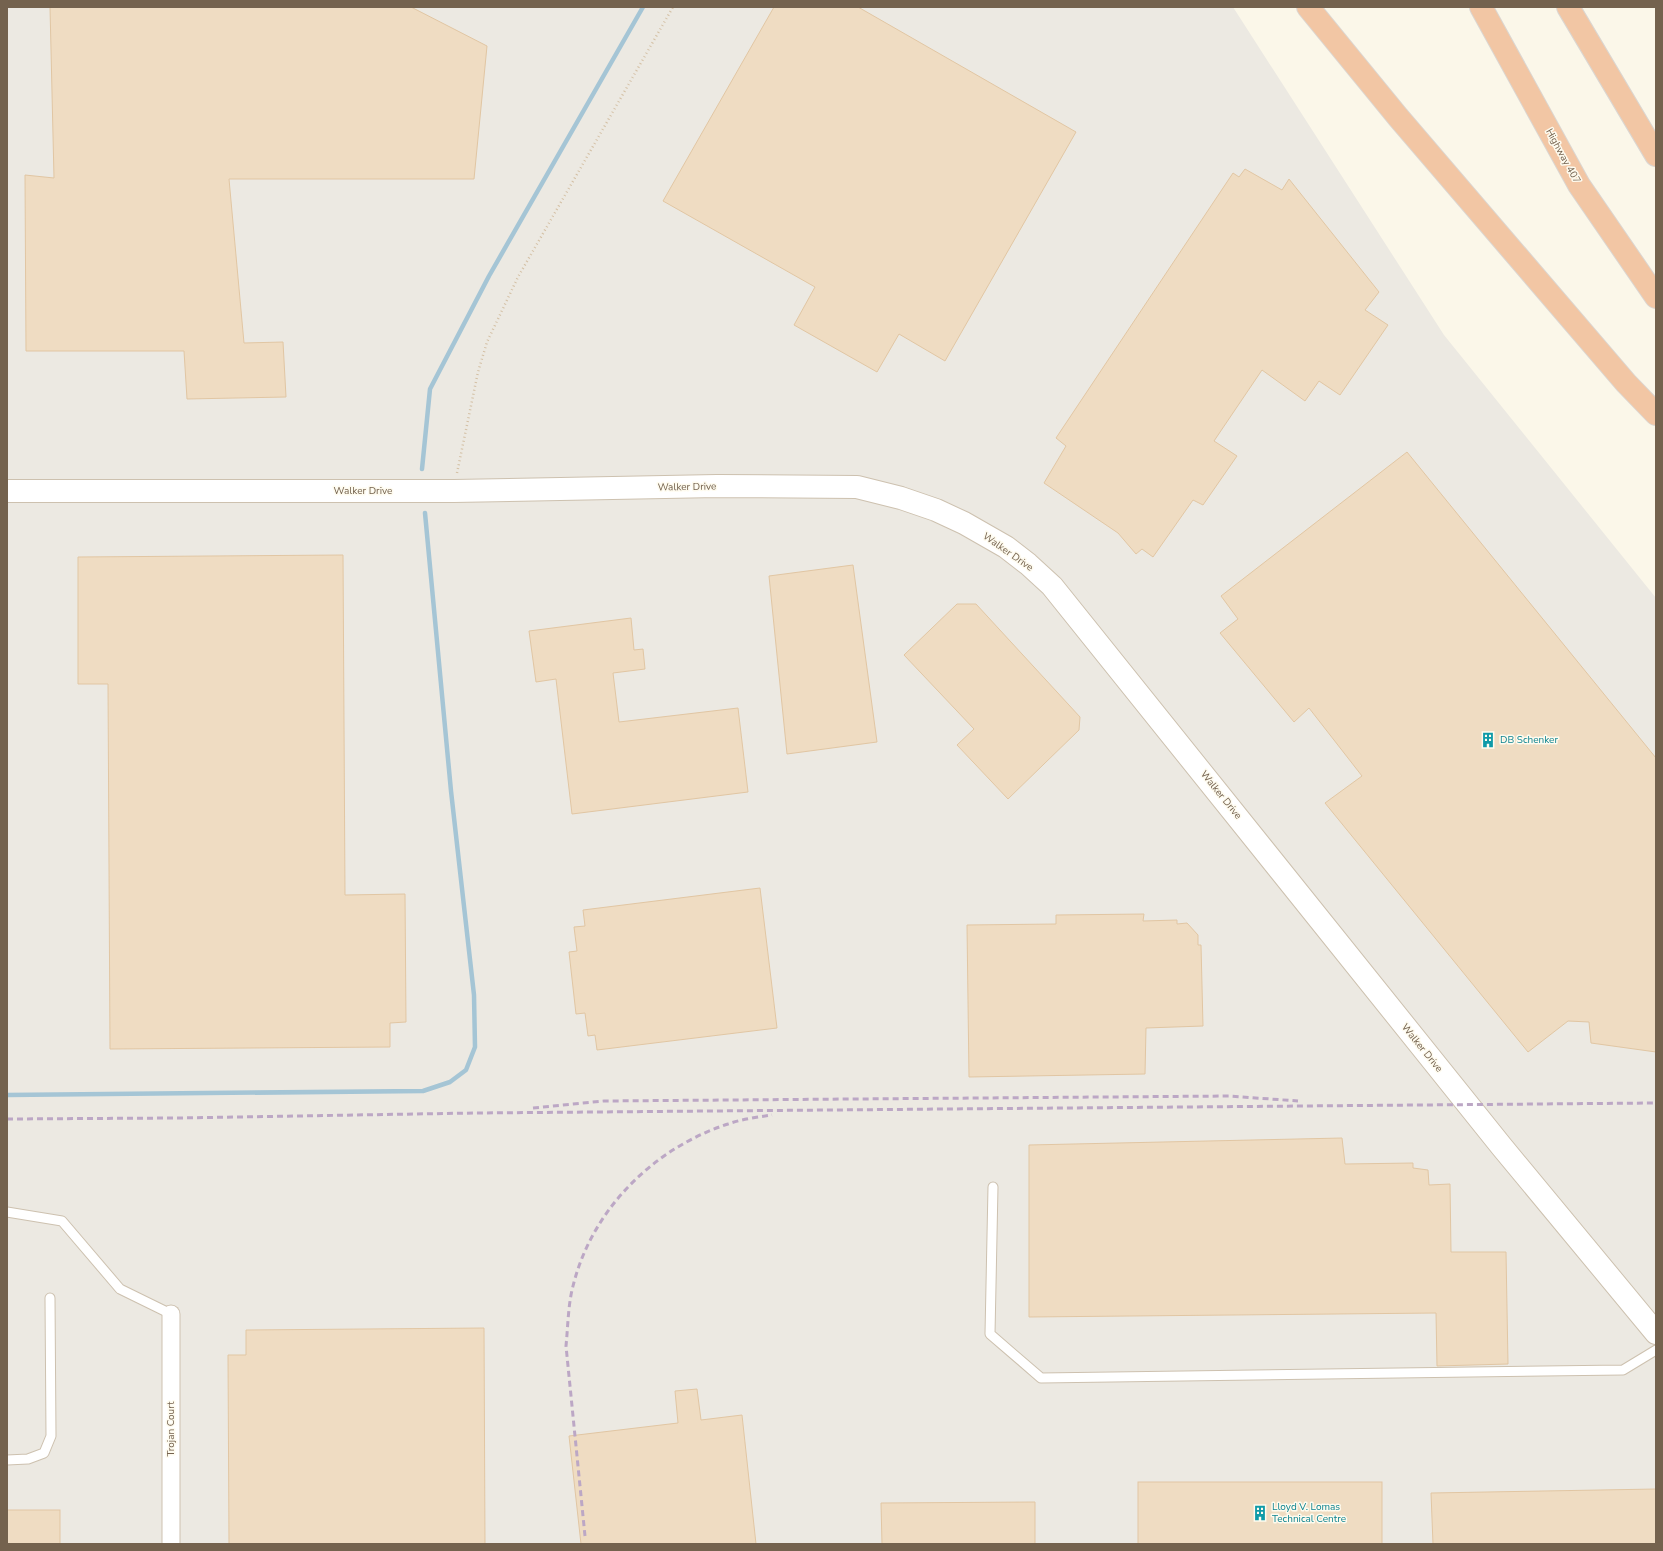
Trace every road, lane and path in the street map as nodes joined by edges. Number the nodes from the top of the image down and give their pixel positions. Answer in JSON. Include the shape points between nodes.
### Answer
{"nodes":[{"id":1,"x":673,"y":7,"type":"edge"},
{"id":2,"x":1308,"y":7,"type":"edge"},
{"id":3,"x":1481,"y":7,"type":"edge"},
{"id":4,"x":1568,"y":7,"type":"edge"},
{"id":5,"x":1656,"y":155,"type":"edge"},
{"id":6,"x":1656,"y":297,"type":"edge"},
{"id":7,"x":1656,"y":414,"type":"edge"},
{"id":8,"x":7,"y":491,"type":"edge"},
{"id":9,"x":454,"y":491,"type":"junction"},
{"id":10,"x":993,"y":1187,"type":"dead end"},
{"id":11,"x":7,"y":1212,"type":"edge"},
{"id":12,"x":50,"y":1298,"type":"dead end"},
{"id":13,"x":171,"y":1314,"type":"joint"},
{"id":14,"x":1656,"y":1333,"type":"edge"},
{"id":15,"x":1656,"y":1350,"type":"edge"},
{"id":16,"x":7,"y":1460,"type":"edge"},
{"id":17,"x":171,"y":1544,"type":"edge"}],
"edges":[{"from":1,"to":9,"type":"path","via":[[518,277],[487,342],[478,372]]},
{"from":2,"to":7,"type":"highway","via":[[1398,118],[1626,383]]},
{"from":3,"to":6,"type":"highway","name":"Highway 407","via":[[1579,186]]},
{"from":4,"to":5,"type":"highway"},
{"from":8,"to":9,"type":"street","name":"Walker Drive"},
{"from":9,"to":14,"type":"street","name":"Walker Drive","via":[[717,486],[857,487],[936,510],[1006,547],[1052,586],[1502,1147]]},
{"from":10,"to":15,"type":"lane","via":[[990,1334],[1041,1378],[1623,1370]]},
{"from":11,"to":13,"type":"lane","via":[[62,1221],[120,1289]]},
{"from":12,"to":16,"type":"lane","via":[[51,1436],[44,1453],[28,1459]]},
{"from":13,"to":17,"type":"street","name":"Trojan Court"}]}
